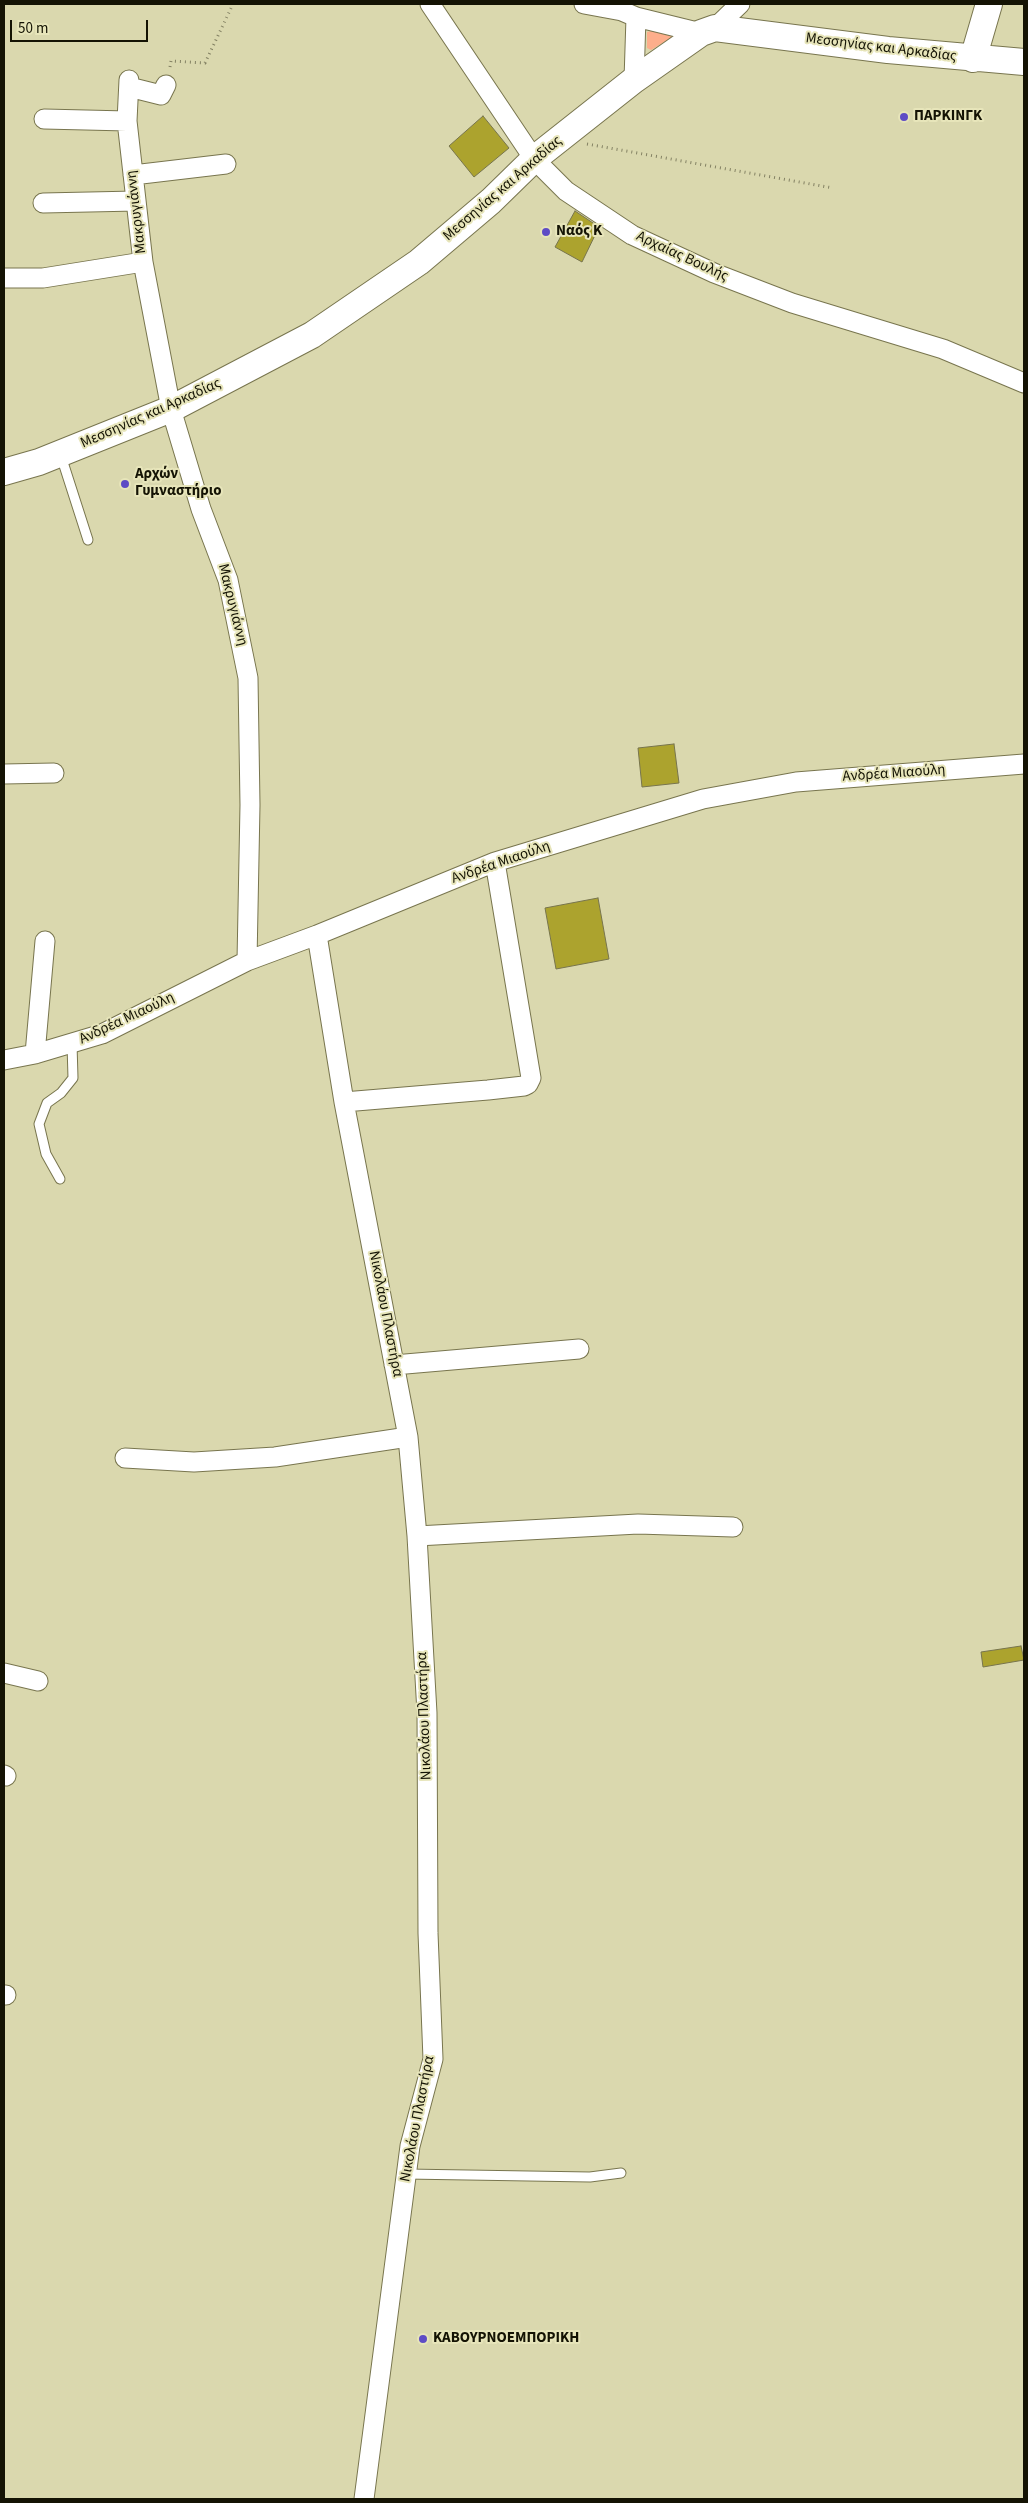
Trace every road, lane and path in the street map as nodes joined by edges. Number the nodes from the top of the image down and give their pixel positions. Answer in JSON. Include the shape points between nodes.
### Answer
{"nodes":[{"id":1,"x":233,"y":4,"type":"edge"},
{"id":2,"x":430,"y":4,"type":"edge"},
{"id":3,"x":584,"y":4,"type":"edge"},
{"id":4,"x":740,"y":4,"type":"edge"},
{"id":5,"x":989,"y":4,"type":"edge"},
{"id":6,"x":627,"y":11,"type":"edge"},
{"id":7,"x":708,"y":31,"type":"junction"},
{"id":8,"x":973,"y":59,"type":"junction"},
{"id":9,"x":1024,"y":62,"type":"edge"},
{"id":10,"x":634,"y":80,"type":"junction"},
{"id":11,"x":166,"y":85,"type":"joint"},
{"id":12,"x":44,"y":119,"type":"dead end"},
{"id":13,"x":128,"y":121,"type":"junction"},
{"id":14,"x":560,"y":140,"type":"junction"},
{"id":15,"x":534,"y":160,"type":"junction"},
{"id":16,"x":226,"y":164,"type":"dead end"},
{"id":17,"x":133,"y":175,"type":"junction"},
{"id":18,"x":833,"y":188,"type":"dead end"},
{"id":19,"x":136,"y":201,"type":"junction"},
{"id":20,"x":43,"y":203,"type":"dead end"},
{"id":21,"x":143,"y":262,"type":"junction"},
{"id":22,"x":4,"y":278,"type":"edge"},
{"id":23,"x":1024,"y":383,"type":"edge"},
{"id":24,"x":171,"y":409,"type":"junction"},
{"id":25,"x":60,"y":453,"type":"junction"},
{"id":26,"x":4,"y":472,"type":"edge"},
{"id":27,"x":88,"y":540,"type":"dead end"},
{"id":28,"x":1024,"y":764,"type":"edge"},
{"id":29,"x":54,"y":773,"type":"dead end"},
{"id":30,"x":4,"y":774,"type":"edge"},
{"id":31,"x":494,"y":862,"type":"junction"},
{"id":32,"x":317,"y":935,"type":"junction"},
{"id":33,"x":45,"y":941,"type":"dead end"},
{"id":34,"x":247,"y":961,"type":"junction"},
{"id":35,"x":72,"y":1044,"type":"junction"},
{"id":36,"x":35,"y":1054,"type":"junction"},
{"id":37,"x":4,"y":1060,"type":"edge"},
{"id":38,"x":344,"y":1102,"type":"junction"},
{"id":39,"x":60,"y":1179,"type":"dead end"},
{"id":40,"x":579,"y":1349,"type":"dead end"},
{"id":41,"x":394,"y":1364,"type":"junction"},
{"id":42,"x":408,"y":1437,"type":"junction"},
{"id":43,"x":125,"y":1458,"type":"dead end"},
{"id":44,"x":733,"y":1527,"type":"dead end"},
{"id":45,"x":417,"y":1536,"type":"junction"},
{"id":46,"x":4,"y":1673,"type":"edge"},
{"id":47,"x":38,"y":1681,"type":"dead end"},
{"id":48,"x":621,"y":2172,"type":"dead end"},
{"id":49,"x":406,"y":2174,"type":"junction"},
{"id":50,"x":364,"y":2499,"type":"edge"}],
"edges":[{"from":1,"to":11,"type":"path","via":[[205,63],[171,61]]},
{"from":2,"to":15,"type":"street","name":"Αρχαίας Βουλής"},
{"from":3,"to":6,"type":"street"},
{"from":4,"to":7,"type":"street"},
{"from":5,"to":8,"type":"street"},
{"from":6,"to":7,"type":"street"},
{"from":6,"to":10,"type":"street"},
{"from":7,"to":8,"type":"street","name":"Μεσσηνίας και Αρκαδίας"},
{"from":7,"to":10,"type":"street","name":"Μεσσηνίας και Αρκαδίας"},
{"from":8,"to":9,"type":"street","name":"Μεσσηνίας και Αρκαδίας"},
{"from":10,"to":14,"type":"street","name":"Μεσσηνίας και Αρκαδίας"},
{"from":11,"to":13,"type":"street","name":"Μακρυγιάννη","via":[[161,95],[129,84]]},
{"from":12,"to":13,"type":"street"},
{"from":13,"to":17,"type":"street","name":"Μακρυγιάννη"},
{"from":14,"to":15,"type":"street","name":"Μεσσηνίας και Αρκαδίας"},
{"from":14,"to":18,"type":"path"},
{"from":15,"to":23,"type":"street","name":"Αρχαίας Βουλής","via":[[566,191],[632,234],[714,273],[832,317],[943,349]]},
{"from":15,"to":24,"type":"street","name":"Μεσσηνίας και Αρκαδίας","via":[[419,262],[312,335]]},
{"from":16,"to":17,"type":"street"},
{"from":17,"to":19,"type":"street","name":"Μακρυγιάννη"},
{"from":19,"to":20,"type":"street"},
{"from":19,"to":21,"type":"street","name":"Μακρυγιάννη"},
{"from":21,"to":22,"type":"street","via":[[43,278]]},
{"from":21,"to":24,"type":"street","name":"Μακρυγιάννη"},
{"from":24,"to":25,"type":"street","name":"Μεσσηνίας και Αρκαδίας"},
{"from":24,"to":34,"type":"street","name":"Μακρυγιάννη","via":[[201,509],[228,580],[248,678]]},
{"from":25,"to":26,"type":"street","name":"Μεσσηνίας και Αρκαδίας"},
{"from":25,"to":27,"type":"lane"},
{"from":28,"to":31,"type":"street","name":"Ανδρέα Μιαούλη","via":[[796,782],[703,799]]},
{"from":29,"to":30,"type":"street"},
{"from":31,"to":32,"type":"street","name":"Ανδρέα Μιαούλη"},
{"from":31,"to":38,"type":"street","via":[[531,1078],[528,1084]]},
{"from":32,"to":34,"type":"street","name":"Ανδρέα Μιαούλη"},
{"from":32,"to":38,"type":"street","name":"Νικολάου Πλαστήρα"},
{"from":33,"to":36,"type":"street"},
{"from":34,"to":35,"type":"street","name":"Ανδρέα Μιαούλη","via":[[102,1034]]},
{"from":35,"to":36,"type":"street","name":"Ανδρέα Μιαούλη"},
{"from":35,"to":39,"type":"lane","via":[[73,1078],[47,1103],[39,1124],[46,1154]]},
{"from":36,"to":37,"type":"street","name":"Ανδρέα Μιαούλη"},
{"from":38,"to":41,"type":"street","name":"Νικολάου Πλαστήρα"},
{"from":40,"to":41,"type":"street"},
{"from":41,"to":42,"type":"street","name":"Νικολάου Πλαστήρα"},
{"from":42,"to":43,"type":"street","via":[[275,1457],[194,1462]]},
{"from":42,"to":45,"type":"street","name":"Νικολάου Πλαστήρα"},
{"from":44,"to":45,"type":"street","via":[[638,1524]]},
{"from":45,"to":49,"type":"street","name":"Νικολάου Πλαστήρα","via":[[427,1714],[428,1933],[433,2059],[410,2146]]},
{"from":46,"to":47,"type":"street"},
{"from":48,"to":49,"type":"lane","via":[[590,2177]]},
{"from":49,"to":50,"type":"street","name":"Νικολάου Πλαστήρα"}]}
